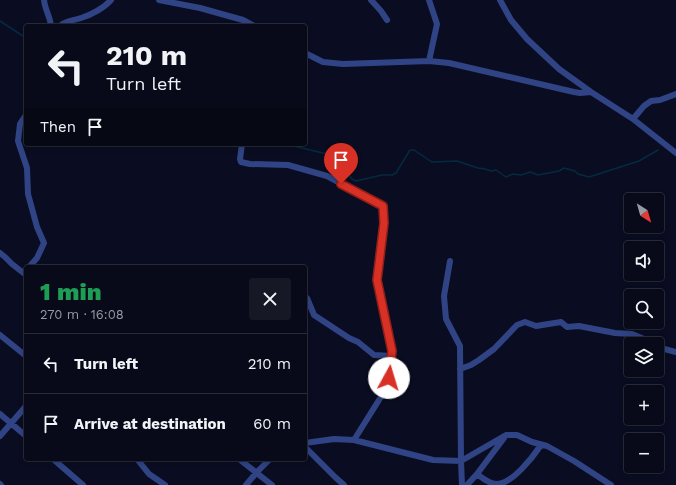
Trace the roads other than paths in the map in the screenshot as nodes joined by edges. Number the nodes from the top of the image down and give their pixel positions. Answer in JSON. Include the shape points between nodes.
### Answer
{"nodes":[{"id":1,"x":44,"y":0,"type":"edge"},
{"id":2,"x":111,"y":0,"type":"edge"},
{"id":3,"x":159,"y":0,"type":"edge"},
{"id":4,"x":371,"y":0,"type":"edge"},
{"id":5,"x":429,"y":0,"type":"edge"},
{"id":6,"x":500,"y":0,"type":"edge"},
{"id":7,"x":387,"y":20,"type":"dead end"},
{"id":8,"x":51,"y":24,"type":"edge"},
{"id":9,"x":61,"y":24,"type":"edge"},
{"id":10,"x":250,"y":24,"type":"edge"},
{"id":11,"x":307,"y":54,"type":"edge"},
{"id":12,"x":429,"y":61,"type":"junction"},
{"id":13,"x":591,"y":92,"type":"junction"},
{"id":14,"x":676,"y":94,"type":"edge"},
{"id":15,"x":24,"y":119,"type":"edge"},
{"id":16,"x":633,"y":119,"type":"junction"},
{"id":17,"x":242,"y":146,"type":"edge"},
{"id":18,"x":676,"y":153,"type":"edge"},
{"id":19,"x":0,"y":253,"type":"edge"},
{"id":20,"x":450,"y":262,"type":"dead end"},
{"id":21,"x":31,"y":265,"type":"edge"},
{"id":22,"x":24,"y":272,"type":"edge"},
{"id":23,"x":307,"y":298,"type":"edge"},
{"id":24,"x":0,"y":335,"type":"edge"},
{"id":25,"x":639,"y":337,"type":"edge"},
{"id":26,"x":664,"y":349,"type":"edge"},
{"id":27,"x":676,"y":352,"type":"edge"},
{"id":28,"x":24,"y":354,"type":"edge"},
{"id":29,"x":391,"y":356,"type":"junction"},
{"id":30,"x":460,"y":369,"type":"junction"},
{"id":31,"x":24,"y":408,"type":"edge"},
{"id":32,"x":0,"y":414,"type":"edge"},
{"id":33,"x":10,"y":423,"type":"junction"},
{"id":34,"x":24,"y":434,"type":"edge"},
{"id":35,"x":0,"y":436,"type":"edge"},
{"id":36,"x":506,"y":436,"type":"junction"},
{"id":37,"x":354,"y":440,"type":"junction"},
{"id":38,"x":307,"y":443,"type":"edge"},
{"id":39,"x":541,"y":445,"type":"junction"},
{"id":40,"x":307,"y":450,"type":"edge"},
{"id":41,"x":55,"y":461,"type":"edge"},
{"id":42,"x":139,"y":461,"type":"edge"},
{"id":43,"x":242,"y":461,"type":"edge"},
{"id":44,"x":268,"y":461,"type":"edge"},
{"id":45,"x":461,"y":461,"type":"junction"},
{"id":46,"x":257,"y":472,"type":"junction"},
{"id":47,"x":477,"y":474,"type":"junction"},
{"id":48,"x":83,"y":485,"type":"edge"},
{"id":49,"x":164,"y":485,"type":"edge"},
{"id":50,"x":246,"y":485,"type":"edge"},
{"id":51,"x":272,"y":485,"type":"edge"},
{"id":52,"x":344,"y":485,"type":"edge"},
{"id":53,"x":462,"y":485,"type":"edge"},
{"id":54,"x":467,"y":485,"type":"edge"},
{"id":55,"x":498,"y":485,"type":"edge"},
{"id":56,"x":611,"y":485,"type":"edge"}],
"edges":[{"from":1,"to":8,"type":"street"},
{"from":2,"to":9,"type":"street","via":[[82,18]]},
{"from":3,"to":10,"type":"street","via":[[200,8]]},
{"from":4,"to":7,"type":"street"},
{"from":5,"to":12,"type":"street","via":[[437,24]]},
{"from":6,"to":13,"type":"street","via":[[511,20],[527,39],[559,69]]},
{"from":11,"to":12,"type":"street","via":[[323,62],[343,64]]},
{"from":12,"to":13,"type":"street","via":[[449,63],[574,92]]},
{"from":13,"to":16,"type":"street"},
{"from":14,"to":16,"type":"street","via":[[651,101]]},
{"from":15,"to":21,"type":"street","via":[[20,124],[18,141],[27,168],[28,194],[44,242]]},
{"from":16,"to":18,"type":"street"},
{"from":17,"to":29,"type":"street","via":[[241,162],[288,165],[326,176],[383,206],[384,223],[377,280]]},
{"from":19,"to":22,"type":"street"},
{"from":20,"to":30,"type":"street","via":[[444,296],[446,319],[460,346]]},
{"from":23,"to":29,"type":"street","via":[[314,315],[374,354]]},
{"from":24,"to":28,"type":"street"},
{"from":25,"to":30,"type":"street","via":[[579,326],[567,327],[561,322],[536,326],[525,322],[517,325],[494,349],[479,360]]},
{"from":26,"to":27,"type":"street"},
{"from":29,"to":37,"type":"street","via":[[389,378],[384,392]]},
{"from":30,"to":45,"type":"street"},
{"from":31,"to":33,"type":"street"},
{"from":32,"to":33,"type":"street"},
{"from":33,"to":34,"type":"street"},
{"from":33,"to":35,"type":"street"},
{"from":36,"to":39,"type":"street","via":[[517,435]]},
{"from":36,"to":45,"type":"street"},
{"from":36,"to":47,"type":"street"},
{"from":37,"to":38,"type":"street","via":[[334,439]]},
{"from":37,"to":45,"type":"street","via":[[433,460]]},
{"from":39,"to":55,"type":"street","via":[[516,474]]},
{"from":39,"to":56,"type":"street","via":[[574,461]]},
{"from":40,"to":52,"type":"street"},
{"from":41,"to":48,"type":"street"},
{"from":42,"to":49,"type":"street","via":[[149,474]]},
{"from":43,"to":46,"type":"street"},
{"from":44,"to":46,"type":"street"},
{"from":45,"to":53,"type":"street"},
{"from":46,"to":50,"type":"street"},
{"from":46,"to":51,"type":"street"},
{"from":47,"to":54,"type":"street"},
{"from":47,"to":55,"type":"street"}]}
